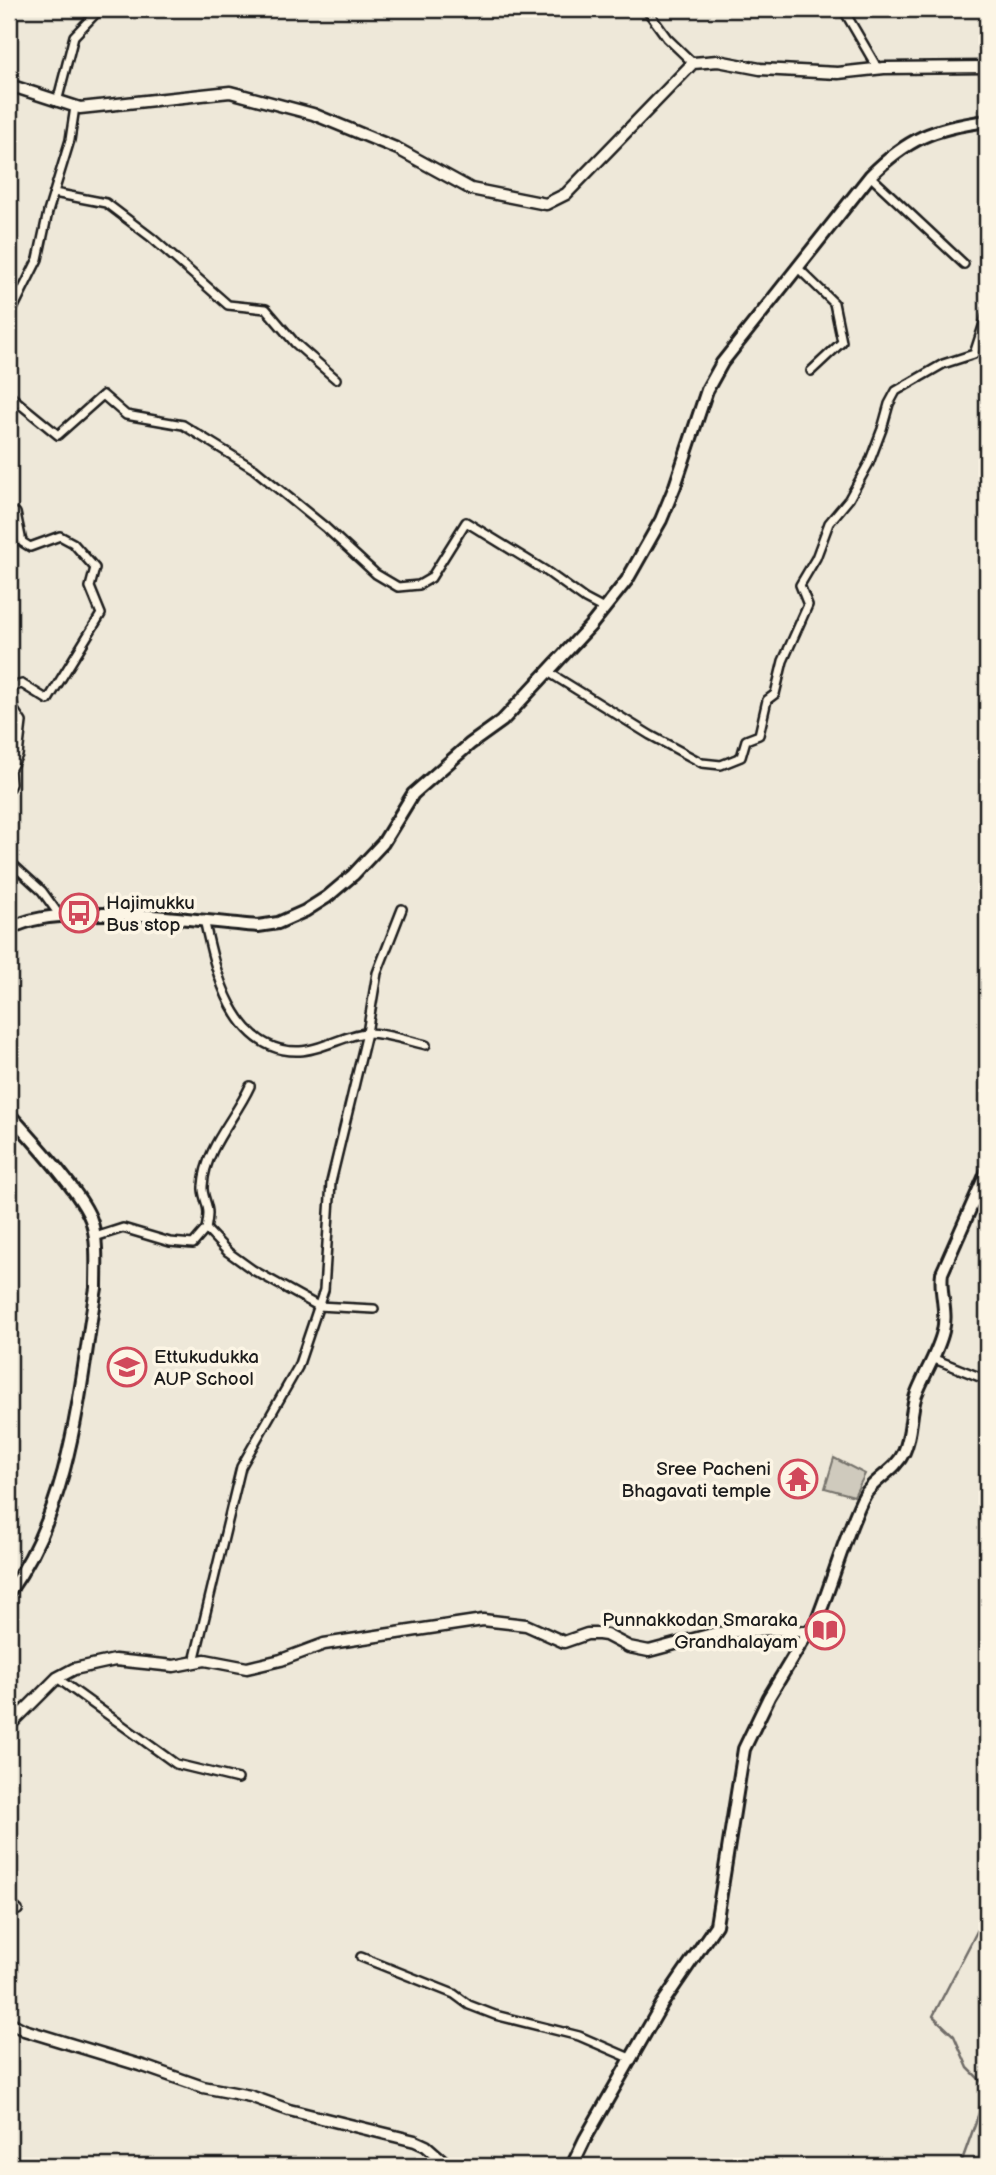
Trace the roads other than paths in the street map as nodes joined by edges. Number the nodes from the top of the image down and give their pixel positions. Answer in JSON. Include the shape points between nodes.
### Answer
{"nodes":[{"id":1,"x":100,"y":9,"type":"edge"},
{"id":2,"x":646,"y":9,"type":"edge"},
{"id":3,"x":843,"y":9,"type":"edge"},
{"id":4,"x":693,"y":64,"type":"junction"},
{"id":5,"x":987,"y":67,"type":"edge"},
{"id":6,"x":878,"y":69,"type":"junction"},
{"id":7,"x":9,"y":85,"type":"edge"},
{"id":8,"x":57,"y":102,"type":"junction"},
{"id":9,"x":75,"y":107,"type":"junction"},
{"id":10,"x":987,"y":121,"type":"edge"},
{"id":11,"x":870,"y":176,"type":"junction"},
{"id":12,"x":54,"y":193,"type":"junction"},
{"id":13,"x":964,"y":264,"type":"dead end"},
{"id":14,"x":797,"y":267,"type":"junction"},
{"id":15,"x":987,"y":314,"type":"edge"},
{"id":16,"x":9,"y":317,"type":"edge"},
{"id":17,"x":811,"y":371,"type":"dead end"},
{"id":18,"x":336,"y":379,"type":"dead end"},
{"id":19,"x":9,"y":395,"type":"edge"},
{"id":20,"x":16,"y":513,"type":"dead end"},
{"id":21,"x":603,"y":608,"type":"junction"},
{"id":22,"x":548,"y":672,"type":"junction"},
{"id":23,"x":9,"y":788,"type":"edge"},
{"id":24,"x":9,"y":861,"type":"edge"},
{"id":25,"x":402,"y":909,"type":"dead end"},
{"id":26,"x":60,"y":916,"type":"junction"},
{"id":27,"x":204,"y":919,"type":"junction"},
{"id":28,"x":9,"y":929,"type":"edge"},
{"id":29,"x":367,"y":1033,"type":"junction"},
{"id":30,"x":426,"y":1045,"type":"dead end"},
{"id":31,"x":250,"y":1086,"type":"dead end"},
{"id":32,"x":9,"y":1114,"type":"edge"},
{"id":33,"x":987,"y":1171,"type":"edge"},
{"id":34,"x":206,"y":1229,"type":"junction"},
{"id":35,"x":95,"y":1237,"type":"junction"},
{"id":36,"x":318,"y":1306,"type":"junction"},
{"id":37,"x":374,"y":1310,"type":"dead end"},
{"id":38,"x":932,"y":1358,"type":"junction"},
{"id":39,"x":987,"y":1380,"type":"edge"},
{"id":40,"x":9,"y":1592,"type":"edge"},
{"id":41,"x":808,"y":1632,"type":"junction"},
{"id":42,"x":194,"y":1662,"type":"junction"},
{"id":43,"x":57,"y":1678,"type":"junction"},
{"id":44,"x":9,"y":1726,"type":"edge"},
{"id":45,"x":239,"y":1779,"type":"dead end"},
{"id":46,"x":9,"y":1903,"type":"edge"},
{"id":47,"x":18,"y":1910,"type":"dead end"},
{"id":48,"x":361,"y":1957,"type":"dead end"},
{"id":49,"x":9,"y":2022,"type":"edge"},
{"id":50,"x":630,"y":2058,"type":"junction"},
{"id":51,"x":450,"y":2166,"type":"edge"},
{"id":52,"x":572,"y":2166,"type":"edge"}],
"edges":[{"from":1,"to":8,"type":"street","via":[[74,36]]},
{"from":2,"to":4,"type":"street"},
{"from":3,"to":6,"type":"street"},
{"from":4,"to":6,"type":"street","via":[[718,61],[760,69],[838,73]]},
{"from":4,"to":9,"type":"street","via":[[566,194],[546,204],[471,188],[398,149],[313,114],[230,92]]},
{"from":5,"to":6,"type":"street"},
{"from":7,"to":8,"type":"street"},
{"from":8,"to":9,"type":"street"},
{"from":9,"to":12,"type":"street"},
{"from":10,"to":11,"type":"main road","via":[[951,126],[912,141]]},
{"from":11,"to":13,"type":"street"},
{"from":11,"to":14,"type":"main road"},
{"from":12,"to":16,"type":"street","via":[[38,259]]},
{"from":12,"to":18,"type":"street","via":[[106,203],[228,305],[266,309],[295,343]]},
{"from":14,"to":17,"type":"street","via":[[834,303],[842,342]]},
{"from":14,"to":21,"type":"main road","via":[[722,362],[661,520],[626,580]]},
{"from":15,"to":22,"type":"street","via":[[974,354],[943,364],[896,391],[888,404],[869,463],[829,523],[800,585],[808,605],[783,661],[775,694],[766,700],[759,735],[746,740],[741,757],[721,765],[702,763]]},
{"from":19,"to":21,"type":"street","via":[[58,435],[103,395],[126,415],[183,425],[254,469],[376,574],[398,587],[419,585],[431,578],[466,522]]},
{"from":20,"to":23,"type":"street","via":[[22,542],[30,547],[60,536],[95,568],[90,587],[101,614],[48,700],[22,684],[10,687],[14,710],[22,722]]},
{"from":21,"to":22,"type":"main road"},
{"from":22,"to":27,"type":"main road","via":[[502,721],[413,794],[369,860],[327,897],[278,923],[258,926]]},
{"from":24,"to":26,"type":"street","via":[[42,891]]},
{"from":25,"to":29,"type":"street","via":[[377,973]]},
{"from":26,"to":27,"type":"main road","via":[[115,912]]},
{"from":26,"to":28,"type":"main road","via":[[41,917]]},
{"from":27,"to":29,"type":"street","via":[[221,983],[239,1019],[264,1042],[300,1051]]},
{"from":29,"to":30,"type":"street"},
{"from":29,"to":36,"type":"street","via":[[331,1182],[324,1290]]},
{"from":31,"to":34,"type":"street","via":[[207,1164],[202,1187],[208,1212]]},
{"from":32,"to":35,"type":"main road","via":[[80,1199]]},
{"from":33,"to":38,"type":"main road","via":[[942,1273],[945,1315]]},
{"from":34,"to":35,"type":"street","via":[[193,1244],[123,1228]]},
{"from":34,"to":36,"type":"street","via":[[228,1252]]},
{"from":35,"to":40,"type":"main road","via":[[96,1289],[68,1455],[33,1551]]},
{"from":36,"to":37,"type":"street"},
{"from":36,"to":42,"type":"street","via":[[298,1367],[241,1467]]},
{"from":38,"to":39,"type":"street"},
{"from":38,"to":41,"type":"main road","via":[[915,1398],[905,1451],[863,1496],[815,1625]]},
{"from":41,"to":42,"type":"street","via":[[716,1633],[649,1651],[606,1635],[587,1634],[564,1643],[526,1625],[484,1620],[324,1644],[247,1668]]},
{"from":41,"to":50,"type":"main road","via":[[744,1749],[716,1925]]},
{"from":42,"to":43,"type":"street","via":[[174,1666],[115,1660],[74,1669]]},
{"from":43,"to":44,"type":"street"},
{"from":43,"to":45,"type":"street","via":[[176,1764]]},
{"from":46,"to":47,"type":"street"},
{"from":48,"to":50,"type":"street","via":[[495,2015],[579,2036]]},
{"from":49,"to":51,"type":"street","via":[[203,2087],[415,2141]]},
{"from":50,"to":52,"type":"main road"}]}
